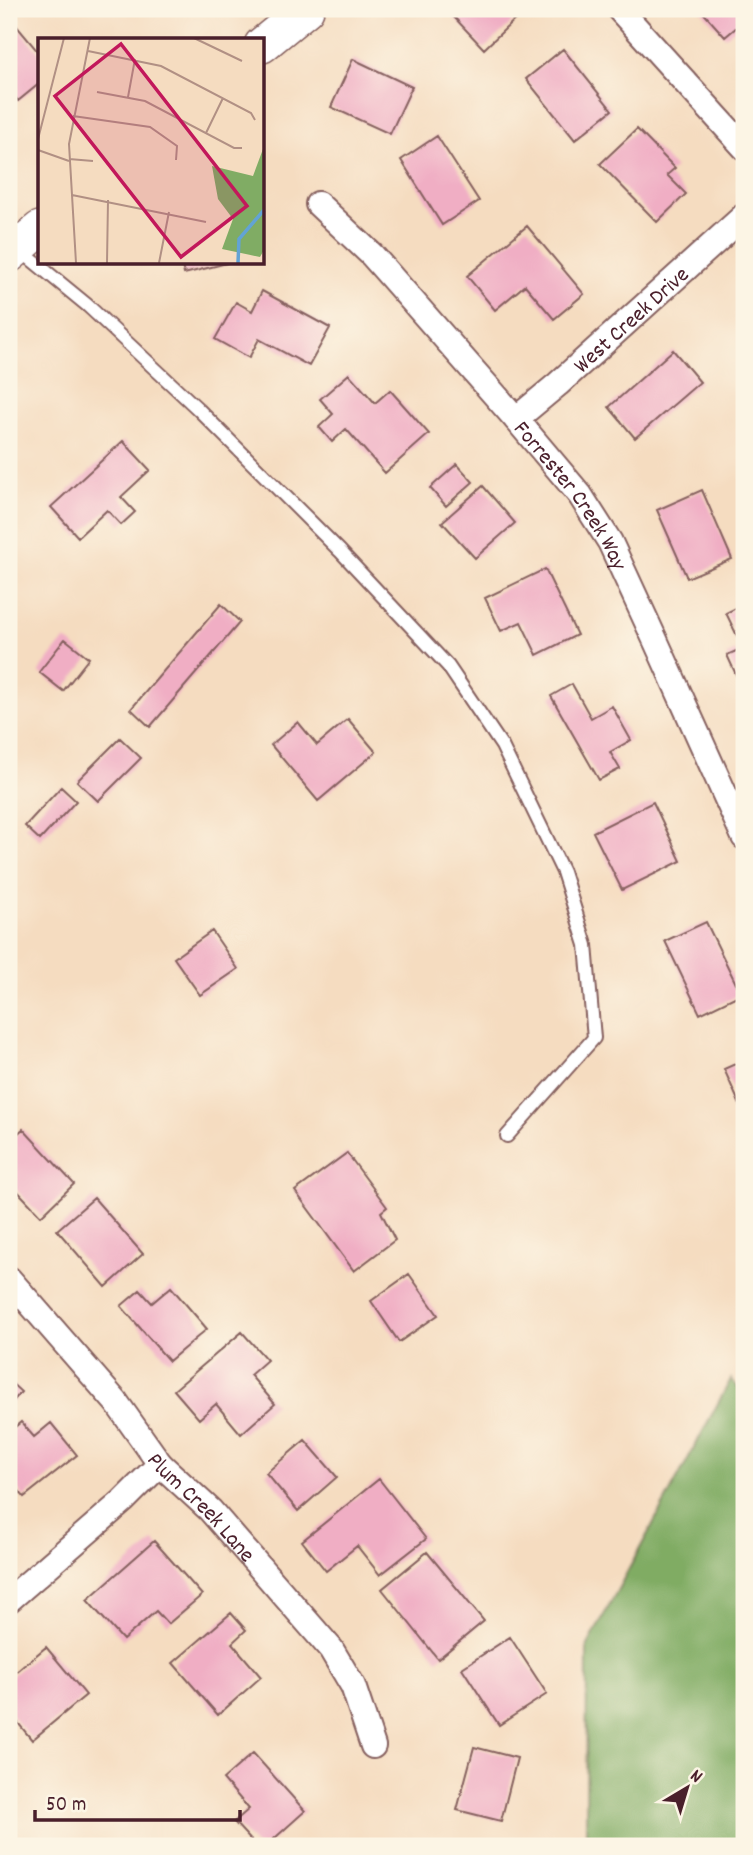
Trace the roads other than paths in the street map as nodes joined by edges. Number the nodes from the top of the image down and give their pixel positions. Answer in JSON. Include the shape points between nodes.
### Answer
{"nodes":[{"id":1,"x":306,"y":9,"type":"edge"},
{"id":2,"x":619,"y":9,"type":"edge"},
{"id":3,"x":264,"y":43,"type":"edge"},
{"id":4,"x":744,"y":147,"type":"edge"},
{"id":5,"x":318,"y":204,"type":"dead end"},
{"id":6,"x":744,"y":216,"type":"edge"},
{"id":7,"x":22,"y":244,"type":"edge"},
{"id":8,"x":38,"y":259,"type":"edge"},
{"id":9,"x":43,"y":264,"type":"edge"},
{"id":10,"x":516,"y":419,"type":"junction"},
{"id":11,"x":744,"y":837,"type":"edge"},
{"id":12,"x":507,"y":1136,"type":"dead end"},
{"id":13,"x":9,"y":1279,"type":"edge"},
{"id":14,"x":160,"y":1464,"type":"junction"},
{"id":15,"x":9,"y":1600,"type":"edge"},
{"id":16,"x":373,"y":1746,"type":"dead end"}],
"edges":[{"from":1,"to":3,"type":"street"},
{"from":2,"to":4,"type":"street"},
{"from":5,"to":10,"type":"street","name":"Forrester Creek Way","via":[[372,256]]},
{"from":6,"to":10,"type":"street","name":"West Creek Drive"},
{"from":7,"to":8,"type":"lane"},
{"from":9,"to":12,"type":"lane","via":[[340,551],[448,666],[502,746],[563,872],[586,945],[594,1038]]},
{"from":10,"to":11,"type":"street","name":"Forrester Creek Way","via":[[580,495],[610,542]]},
{"from":13,"to":14,"type":"street","name":"Plum Creek Lane","via":[[116,1402]]},
{"from":14,"to":15,"type":"street"},
{"from":14,"to":16,"type":"street","name":"Plum Creek Lane","via":[[210,1510],[331,1649],[353,1686]]}]}
